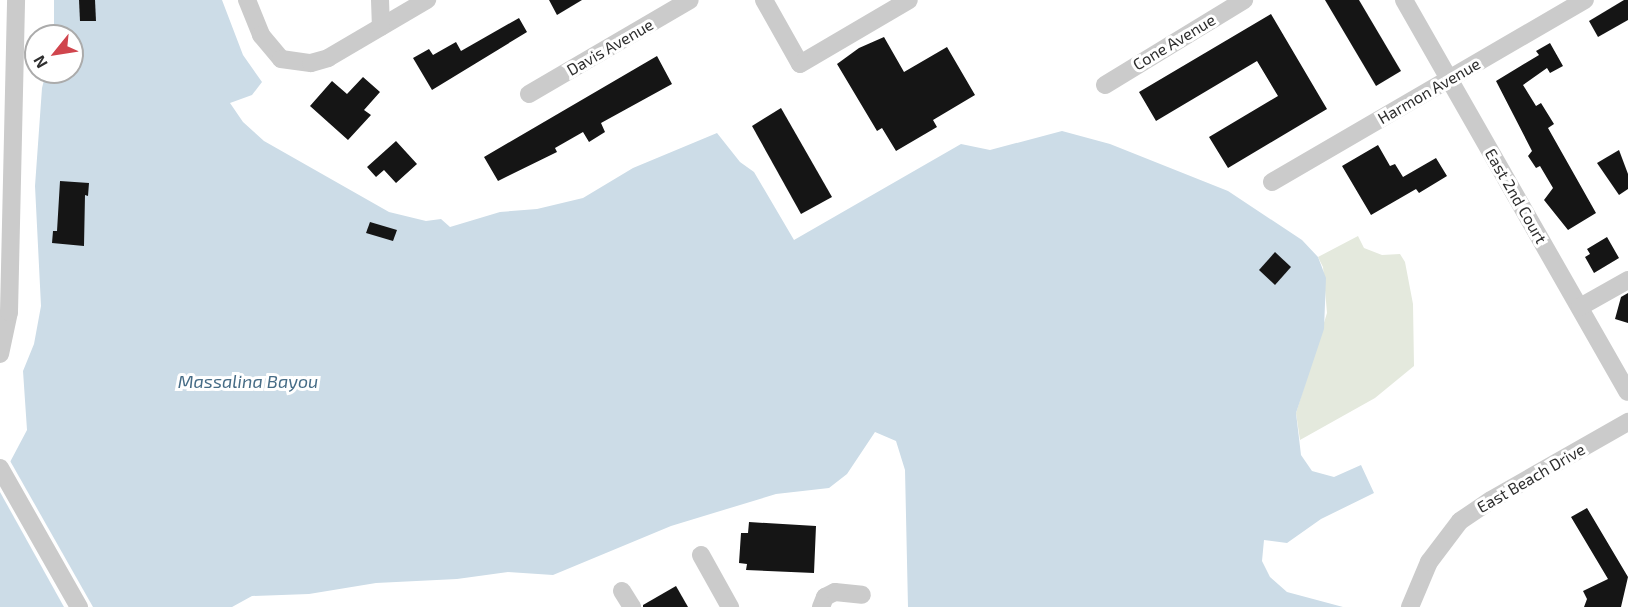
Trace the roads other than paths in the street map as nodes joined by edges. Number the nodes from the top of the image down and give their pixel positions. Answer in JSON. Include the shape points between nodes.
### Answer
{"nodes":[{"id":1,"x":16,"y":0,"type":"edge"},
{"id":2,"x":247,"y":0,"type":"edge"},
{"id":3,"x":380,"y":0,"type":"edge"},
{"id":4,"x":428,"y":0,"type":"edge"},
{"id":5,"x":690,"y":0,"type":"edge"},
{"id":6,"x":764,"y":0,"type":"edge"},
{"id":7,"x":909,"y":0,"type":"edge"},
{"id":8,"x":1244,"y":0,"type":"edge"},
{"id":9,"x":1404,"y":0,"type":"edge"},
{"id":10,"x":1584,"y":0,"type":"edge"},
{"id":11,"x":381,"y":27,"type":"junction"},
{"id":12,"x":1449,"y":80,"type":"junction"},
{"id":13,"x":1105,"y":85,"type":"dead end"},
{"id":14,"x":529,"y":94,"type":"dead end"},
{"id":15,"x":1272,"y":182,"type":"dead end"},
{"id":16,"x":1628,"y":280,"type":"edge"},
{"id":17,"x":1580,"y":307,"type":"junction"},
{"id":18,"x":0,"y":354,"type":"edge"},
{"id":19,"x":1628,"y":392,"type":"edge"},
{"id":20,"x":1628,"y":422,"type":"edge"},
{"id":21,"x":0,"y":468,"type":"edge"},
{"id":22,"x":701,"y":555,"type":"dead end"},
{"id":23,"x":622,"y":591,"type":"dead end"},
{"id":24,"x":862,"y":595,"type":"dead end"},
{"id":25,"x":79,"y":607,"type":"edge"},
{"id":26,"x":632,"y":607,"type":"edge"},
{"id":27,"x":730,"y":607,"type":"edge"},
{"id":28,"x":821,"y":607,"type":"edge"},
{"id":29,"x":1410,"y":607,"type":"edge"}],
"edges":[{"from":1,"to":18,"type":"street","via":[[9,312]]},
{"from":2,"to":11,"type":"street","via":[[261,35],[281,59],[311,63],[328,58]]},
{"from":3,"to":11,"type":"street"},
{"from":4,"to":11,"type":"street"},
{"from":5,"to":14,"type":"street","name":"Davis Avenue"},
{"from":6,"to":7,"type":"street","via":[[800,64]]},
{"from":8,"to":13,"type":"street","name":"Cone Avenue"},
{"from":9,"to":12,"type":"street","name":"East 2nd Court"},
{"from":10,"to":12,"type":"street","name":"Harmon Avenue"},
{"from":12,"to":15,"type":"street","name":"Harmon Avenue"},
{"from":12,"to":17,"type":"street","name":"East 2nd Court"},
{"from":16,"to":17,"type":"street"},
{"from":17,"to":19,"type":"street","name":"East 2nd Court"},
{"from":20,"to":29,"type":"street","name":"East Beach Drive","via":[[1460,521],[1429,562]]},
{"from":21,"to":25,"type":"street"},
{"from":22,"to":27,"type":"street"},
{"from":23,"to":26,"type":"street"},
{"from":24,"to":28,"type":"street","via":[[835,592],[825,597]]}]}
